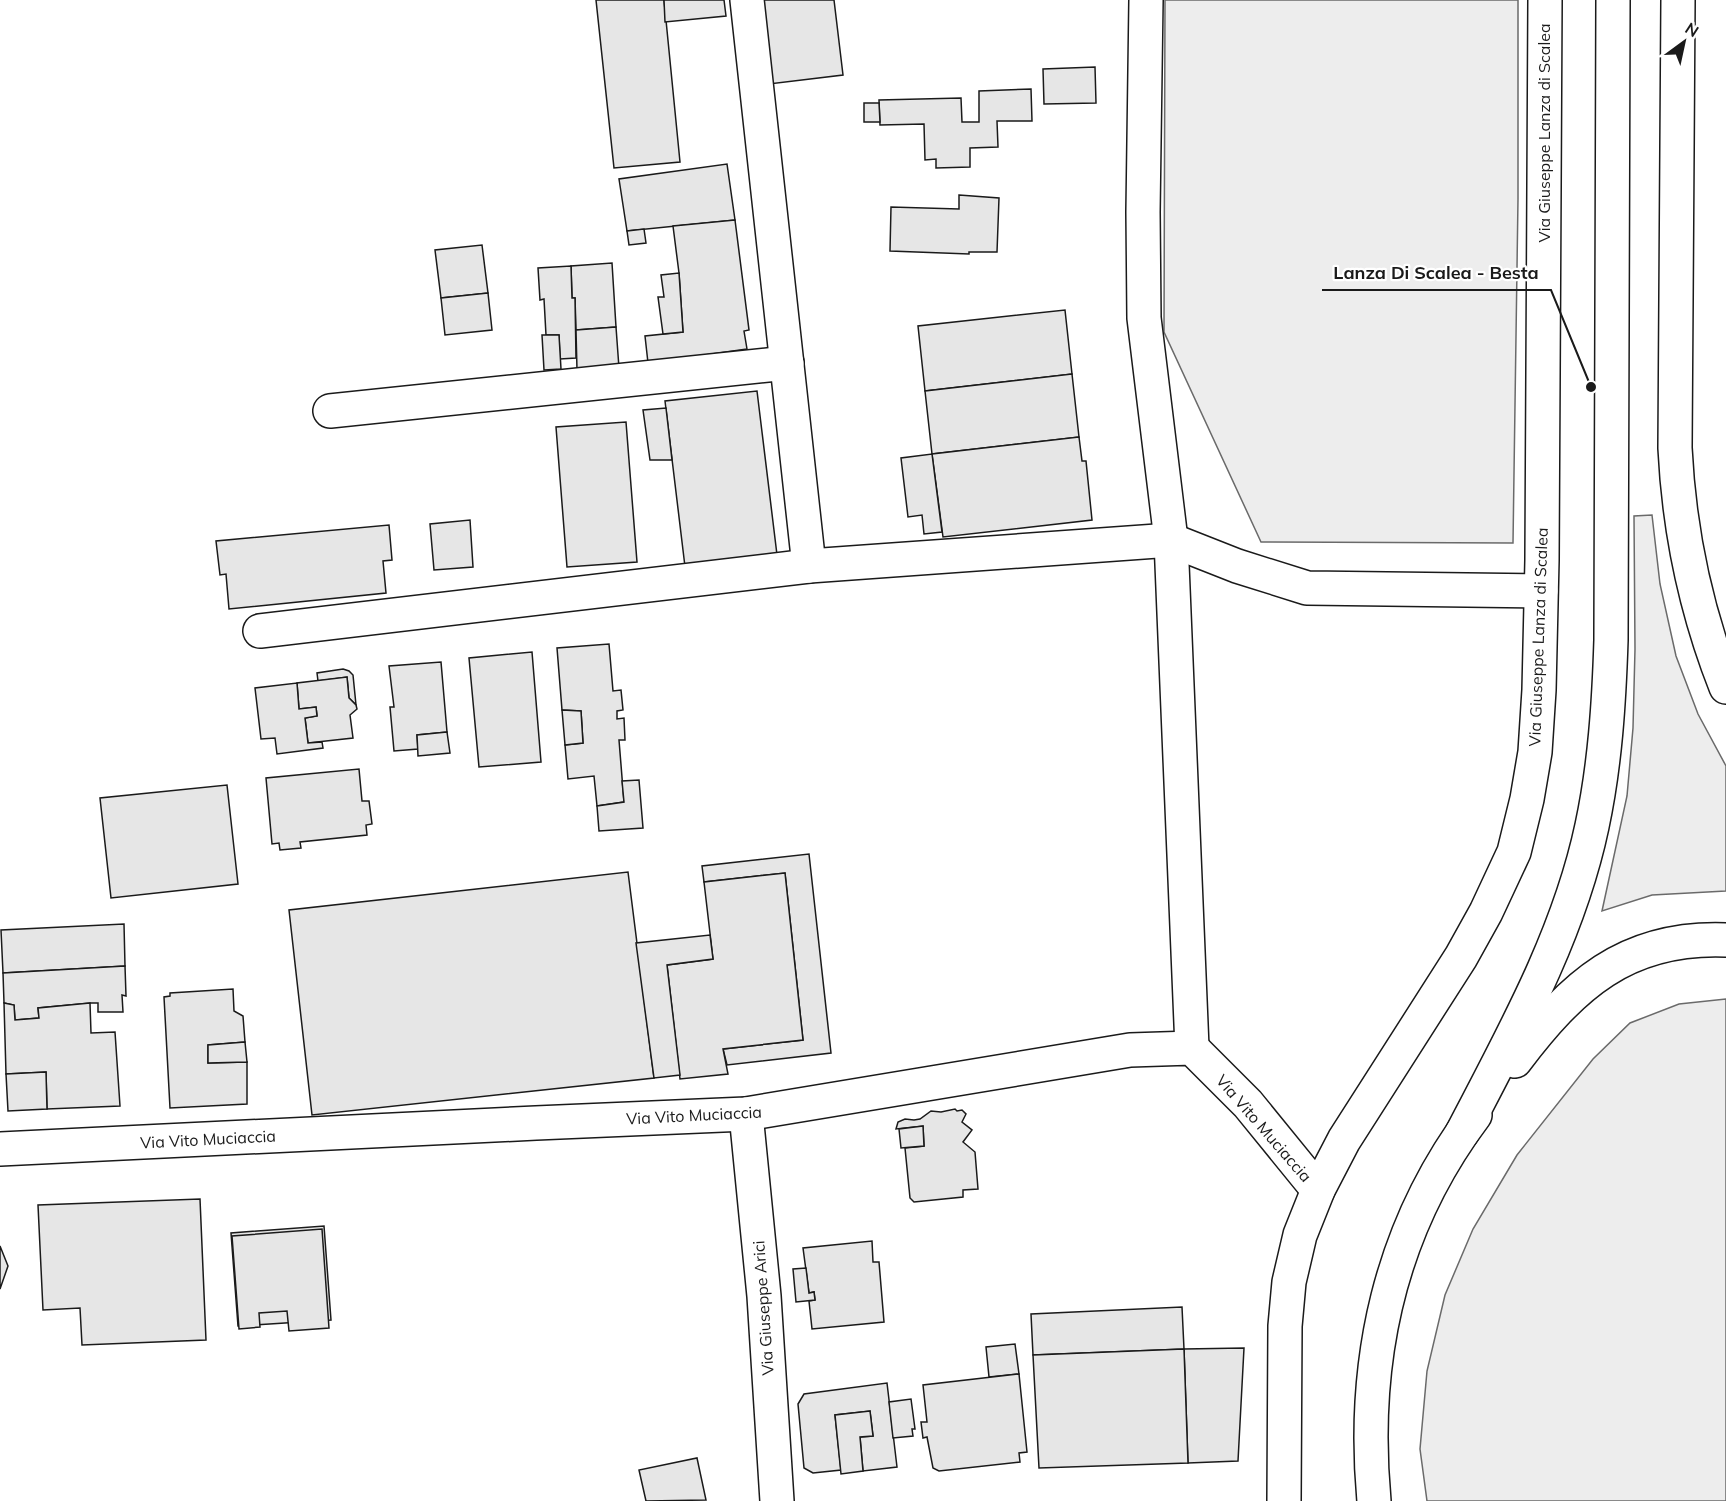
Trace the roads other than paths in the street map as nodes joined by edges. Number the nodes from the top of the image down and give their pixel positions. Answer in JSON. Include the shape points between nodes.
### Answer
{"nodes":[{"id":1,"x":747,"y":0,"type":"edge"},
{"id":2,"x":1146,"y":0,"type":"edge"},
{"id":3,"x":1545,"y":0,"type":"edge"},
{"id":4,"x":1613,"y":0,"type":"edge"},
{"id":5,"x":1678,"y":0,"type":"edge"},
{"id":6,"x":787,"y":363,"type":"junction"},
{"id":7,"x":330,"y":411,"type":"dead end"},
{"id":8,"x":1171,"y":540,"type":"junction"},
{"id":9,"x":809,"y":566,"type":"junction"},
{"id":10,"x":1541,"y":591,"type":"junction"},
{"id":11,"x":260,"y":631,"type":"dead end"},
{"id":12,"x":1726,"y":687,"type":"edge"},
{"id":13,"x":1726,"y":940,"type":"edge"},
{"id":14,"x":1192,"y":1048,"type":"junction"},
{"id":15,"x":746,"y":1114,"type":"junction"},
{"id":16,"x":1462,"y":1132,"type":"junction"},
{"id":17,"x":0,"y":1149,"type":"edge"},
{"id":18,"x":1318,"y":1190,"type":"junction"},
{"id":19,"x":1375,"y":1360,"type":"junction"},
{"id":20,"x":777,"y":1501,"type":"edge"},
{"id":21,"x":1284,"y":1501,"type":"edge"},
{"id":22,"x":1353,"y":1501,"type":"edge"},
{"id":23,"x":1374,"y":1501,"type":"edge"}],
"edges":[{"from":1,"to":6,"type":"street"},
{"from":2,"to":8,"type":"street","via":[[1144,318]]},
{"from":3,"to":10,"type":"street","name":"Via Giuseppe Lanza di Scalea"},
{"from":4,"to":16,"type":"street","via":[[1611,640],[1600,782],[1592,828],[1558,936]]},
{"from":5,"to":12,"type":"street","via":[[1677,484],[1696,594]]},
{"from":6,"to":7,"type":"street"},
{"from":6,"to":9,"type":"street"},
{"from":8,"to":9,"type":"street"},
{"from":8,"to":10,"type":"street","via":[[1307,588]]},
{"from":8,"to":14,"type":"street"},
{"from":9,"to":11,"type":"street"},
{"from":10,"to":18,"type":"street","name":"Via Giuseppe Lanza di Scalea","via":[[1535,753],[1515,852],[1461,957],[1344,1140]]},
{"from":13,"to":16,"type":"street","via":[[1656,947],[1625,958],[1598,974],[1565,1001],[1537,1032]]},
{"from":14,"to":15,"type":"street","name":"Via Vito Muciaccia","via":[[1130,1050]]},
{"from":14,"to":18,"type":"street","name":"Via Vito Muciaccia","via":[[1248,1104]]},
{"from":15,"to":17,"type":"street","name":"Via Vito Muciaccia"},
{"from":15,"to":20,"type":"street","name":"Via Giuseppe Arici","via":[[764,1296]]},
{"from":16,"to":19,"type":"street","via":[[1418,1209],[1402,1249],[1389,1289]]},
{"from":18,"to":21,"type":"street","name":"Via Giuseppe Lanza di Scalea","via":[[1300,1235],[1289,1282]]},
{"from":19,"to":22,"type":"street"},
{"from":19,"to":23,"type":"street"}]}
